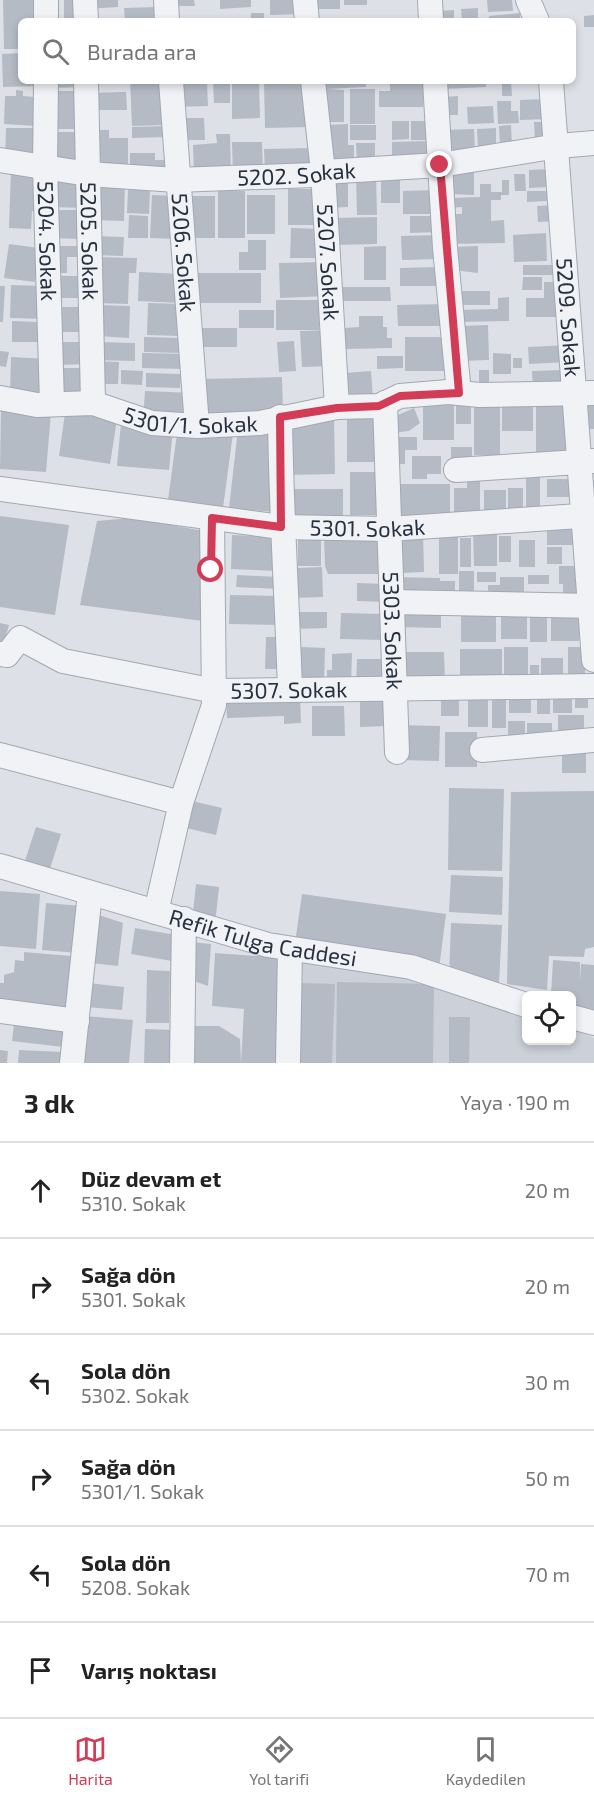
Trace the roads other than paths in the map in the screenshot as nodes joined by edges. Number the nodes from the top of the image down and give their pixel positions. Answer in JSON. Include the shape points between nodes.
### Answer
{"nodes":[{"id":1,"x":46,"y":0,"type":"edge"},
{"id":2,"x":85,"y":0,"type":"edge"},
{"id":3,"x":166,"y":0,"type":"edge"},
{"id":4,"x":305,"y":0,"type":"edge"},
{"id":5,"x":430,"y":0,"type":"edge"},
{"id":6,"x":528,"y":0,"type":"edge"},
{"id":7,"x":46,"y":18,"type":"edge"},
{"id":8,"x":86,"y":18,"type":"edge"},
{"id":9,"x":167,"y":18,"type":"edge"},
{"id":10,"x":307,"y":18,"type":"edge"},
{"id":11,"x":431,"y":18,"type":"edge"},
{"id":12,"x":536,"y":18,"type":"edge"},
{"id":13,"x":46,"y":84,"type":"edge"},
{"id":14,"x":86,"y":84,"type":"edge"},
{"id":15,"x":171,"y":84,"type":"edge"},
{"id":16,"x":313,"y":84,"type":"edge"},
{"id":17,"x":435,"y":84,"type":"edge"},
{"id":18,"x":551,"y":84,"type":"edge"},
{"id":19,"x":594,"y":143,"type":"edge"},
{"id":20,"x":558,"y":146,"type":"junction"},
{"id":21,"x":0,"y":160,"type":"edge"},
{"id":22,"x":440,"y":165,"type":"junction"},
{"id":23,"x":45,"y":167,"type":"junction"},
{"id":24,"x":323,"y":172,"type":"junction"},
{"id":25,"x":88,"y":174,"type":"junction"},
{"id":26,"x":176,"y":180,"type":"junction"},
{"id":27,"x":459,"y":393,"type":"junction"},
{"id":28,"x":585,"y":394,"type":"edge"},
{"id":29,"x":0,"y":398,"type":"edge"},
{"id":30,"x":52,"y":403,"type":"junction"},
{"id":31,"x":93,"y":403,"type":"junction"},
{"id":32,"x":385,"y":403,"type":"junction"},
{"id":33,"x":337,"y":408,"type":"junction"},
{"id":34,"x":280,"y":417,"type":"junction"},
{"id":35,"x":196,"y":426,"type":"junction"},
{"id":36,"x":587,"y":461,"type":"edge"},
{"id":37,"x":456,"y":471,"type":"dead end"},
{"id":38,"x":0,"y":489,"type":"edge"},
{"id":39,"x":589,"y":515,"type":"edge"},
{"id":40,"x":212,"y":518,"type":"junction"},
{"id":41,"x":281,"y":527,"type":"junction"},
{"id":42,"x":389,"y":529,"type":"junction"},
{"id":43,"x":392,"y":602,"type":"junction"},
{"id":44,"x":592,"y":606,"type":"edge"},
{"id":45,"x":0,"y":654,"type":"edge"},
{"id":46,"x":594,"y":660,"type":"edge"},
{"id":47,"x":594,"y":686,"type":"edge"},
{"id":48,"x":290,"y":690,"type":"junction"},
{"id":49,"x":394,"y":691,"type":"junction"},
{"id":50,"x":215,"y":692,"type":"junction"},
{"id":51,"x":594,"y":740,"type":"edge"},
{"id":52,"x":483,"y":750,"type":"dead end"},
{"id":53,"x":397,"y":752,"type":"dead end"},
{"id":54,"x":0,"y":755,"type":"edge"},
{"id":55,"x":181,"y":803,"type":"junction"},
{"id":56,"x":0,"y":866,"type":"edge"},
{"id":57,"x":90,"y":892,"type":"junction"},
{"id":58,"x":156,"y":912,"type":"junction"},
{"id":59,"x":184,"y":919,"type":"junction"},
{"id":60,"x":290,"y":950,"type":"junction"},
{"id":61,"x":522,"y":1004,"type":"edge"},
{"id":62,"x":0,"y":1011,"type":"edge"},
{"id":63,"x":576,"y":1018,"type":"edge"},
{"id":64,"x":78,"y":1021,"type":"junction"},
{"id":65,"x":594,"y":1023,"type":"edge"},
{"id":66,"x":72,"y":1063,"type":"edge"},
{"id":67,"x":182,"y":1063,"type":"edge"},
{"id":68,"x":288,"y":1063,"type":"edge"}],
"edges":[{"from":1,"to":7,"type":"street"},
{"from":2,"to":8,"type":"street"},
{"from":3,"to":9,"type":"street"},
{"from":4,"to":10,"type":"street"},
{"from":5,"to":11,"type":"street"},
{"from":6,"to":12,"type":"street"},
{"from":13,"to":23,"type":"street","name":"5204. Sokak"},
{"from":14,"to":25,"type":"street","name":"5205. Sokak"},
{"from":15,"to":26,"type":"street","name":"5206. Sokak"},
{"from":16,"to":24,"type":"street","name":"5207. Sokak"},
{"from":17,"to":22,"type":"street"},
{"from":18,"to":20,"type":"street","name":"5209. Sokak"},
{"from":19,"to":20,"type":"street","name":"5202. Sokak"},
{"from":20,"to":22,"type":"street","name":"5202. Sokak"},
{"from":20,"to":28,"type":"street","name":"5209. Sokak"},
{"from":21,"to":23,"type":"street","name":"5202. Sokak"},
{"from":22,"to":24,"type":"street","name":"5202. Sokak"},
{"from":22,"to":27,"type":"street"},
{"from":23,"to":25,"type":"street","name":"5202. Sokak"},
{"from":23,"to":30,"type":"street","name":"5204. Sokak"},
{"from":24,"to":26,"type":"street","name":"5202. Sokak"},
{"from":24,"to":33,"type":"street","name":"5207. Sokak"},
{"from":25,"to":26,"type":"street","name":"5202. Sokak"},
{"from":25,"to":31,"type":"street","name":"5205. Sokak"},
{"from":26,"to":35,"type":"street","name":"5206. Sokak"},
{"from":27,"to":28,"type":"street","name":"5301/1. Sokak"},
{"from":27,"to":32,"type":"street","name":"5301/1. Sokak","via":[[400,396]]},
{"from":28,"to":36,"type":"street","name":"5209. Sokak"},
{"from":29,"to":30,"type":"street","name":"5301/1. Sokak","via":[[37,405]]},
{"from":30,"to":31,"type":"street","name":"5301/1. Sokak"},
{"from":31,"to":35,"type":"street","name":"5301/1. Sokak","via":[[152,423]]},
{"from":32,"to":33,"type":"street","name":"5301/1. Sokak"},
{"from":32,"to":42,"type":"street","name":"5303. Sokak"},
{"from":33,"to":34,"type":"street","name":"5301/1. Sokak"},
{"from":34,"to":35,"type":"street","name":"5301/1. Sokak","via":[[260,423]]},
{"from":34,"to":41,"type":"street"},
{"from":36,"to":37,"type":"street"},
{"from":36,"to":39,"type":"street","name":"5209. Sokak"},
{"from":38,"to":40,"type":"street","name":"5301. Sokak"},
{"from":39,"to":42,"type":"street","name":"5301. Sokak"},
{"from":39,"to":44,"type":"street","name":"5209. Sokak"},
{"from":40,"to":41,"type":"street","name":"5301. Sokak"},
{"from":40,"to":50,"type":"street","via":[[211,635]]},
{"from":41,"to":42,"type":"street","name":"5301. Sokak"},
{"from":41,"to":48,"type":"street","via":[[286,556]]},
{"from":42,"to":43,"type":"street","name":"5303. Sokak"},
{"from":43,"to":44,"type":"street"},
{"from":43,"to":49,"type":"street","name":"5303. Sokak"},
{"from":44,"to":46,"type":"street","name":"5209. Sokak"},
{"from":45,"to":50,"type":"street","name":"5307. Sokak","via":[[7,655],[20,638],[63,661]]},
{"from":47,"to":49,"type":"street","name":"5307. Sokak"},
{"from":48,"to":49,"type":"street","name":"5307. Sokak"},
{"from":48,"to":50,"type":"street","name":"5307. Sokak"},
{"from":49,"to":53,"type":"street","name":"5303. Sokak"},
{"from":50,"to":55,"type":"street"},
{"from":51,"to":52,"type":"street"},
{"from":54,"to":55,"type":"street"},
{"from":55,"to":58,"type":"street"},
{"from":56,"to":57,"type":"street","name":"Refik Tulga Caddesi"},
{"from":57,"to":58,"type":"street","name":"Refik Tulga Caddesi"},
{"from":57,"to":64,"type":"street"},
{"from":58,"to":59,"type":"street","name":"Refik Tulga Caddesi"},
{"from":59,"to":60,"type":"street","name":"Refik Tulga Caddesi"},
{"from":59,"to":67,"type":"street"},
{"from":60,"to":61,"type":"street","name":"Refik Tulga Caddesi","via":[[411,967]]},
{"from":60,"to":68,"type":"street"},
{"from":62,"to":64,"type":"street"},
{"from":63,"to":65,"type":"street"},
{"from":64,"to":66,"type":"street"}]}
